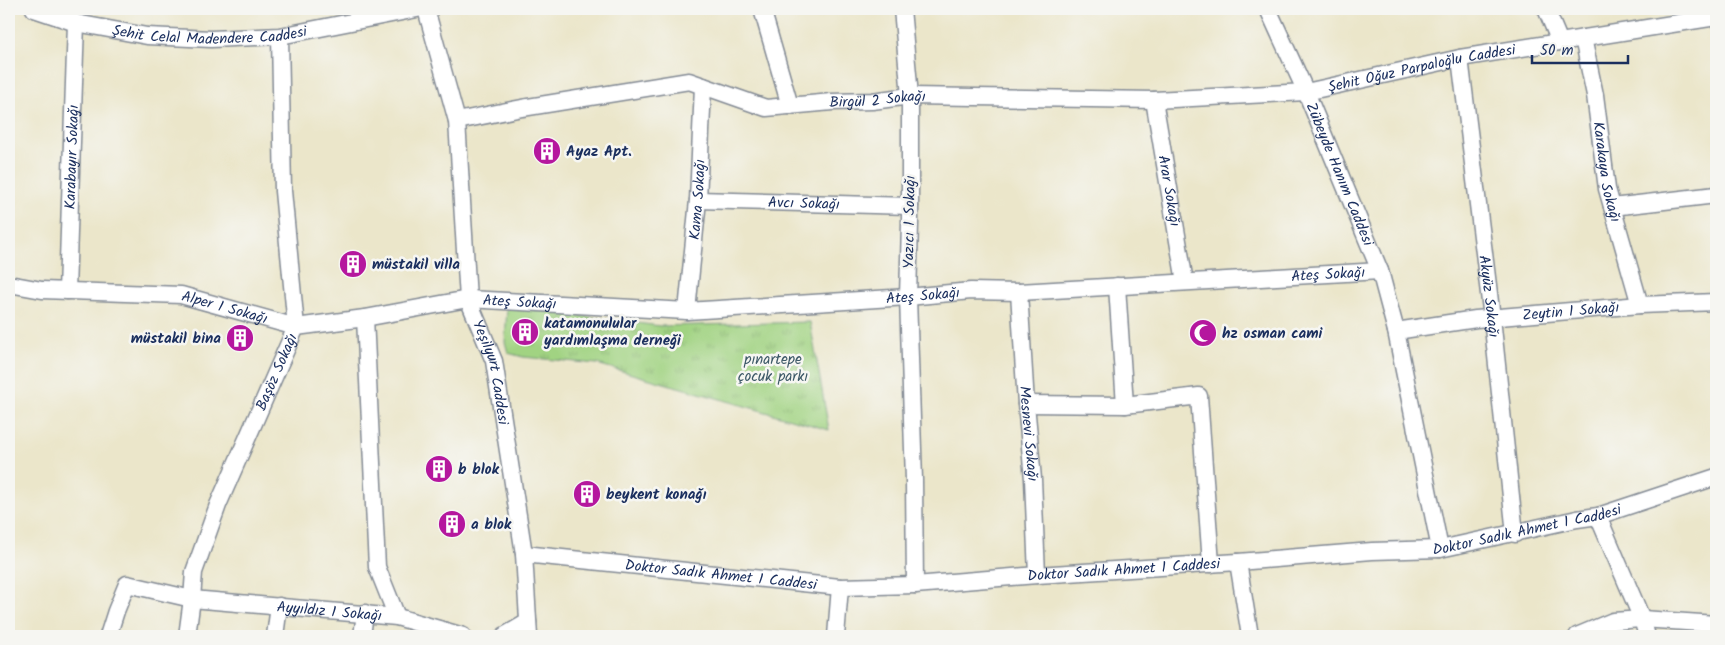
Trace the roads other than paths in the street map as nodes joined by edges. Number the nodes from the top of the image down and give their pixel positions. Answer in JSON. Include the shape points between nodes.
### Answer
{"nodes":[{"id":1,"x":34,"y":9,"type":"edge"},
{"id":2,"x":417,"y":9,"type":"edge"},
{"id":3,"x":426,"y":9,"type":"edge"},
{"id":4,"x":762,"y":9,"type":"edge"},
{"id":5,"x":902,"y":9,"type":"edge"},
{"id":6,"x":1268,"y":9,"type":"edge"},
{"id":7,"x":1546,"y":9,"type":"edge"},
{"id":8,"x":1680,"y":15,"type":"edge"},
{"id":9,"x":1716,"y":17,"type":"edge"},
{"id":10,"x":76,"y":23,"type":"junction"},
{"id":11,"x":280,"y":36,"type":"junction"},
{"id":12,"x":1584,"y":38,"type":"junction"},
{"id":13,"x":1560,"y":42,"type":"junction"},
{"id":14,"x":1460,"y":58,"type":"junction"},
{"id":15,"x":703,"y":86,"type":"junction"},
{"id":16,"x":1306,"y":92,"type":"junction"},
{"id":17,"x":910,"y":96,"type":"junction"},
{"id":18,"x":1154,"y":100,"type":"junction"},
{"id":19,"x":790,"y":106,"type":"junction"},
{"id":20,"x":457,"y":121,"type":"junction"},
{"id":21,"x":1716,"y":196,"type":"edge"},
{"id":22,"x":698,"y":200,"type":"junction"},
{"id":23,"x":910,"y":206,"type":"junction"},
{"id":24,"x":1612,"y":207,"type":"junction"},
{"id":25,"x":1380,"y":271,"type":"junction"},
{"id":26,"x":1185,"y":282,"type":"junction"},
{"id":27,"x":9,"y":284,"type":"edge"},
{"id":28,"x":1117,"y":286,"type":"junction"},
{"id":29,"x":67,"y":290,"type":"junction"},
{"id":30,"x":1019,"y":292,"type":"junction"},
{"id":31,"x":908,"y":297,"type":"junction"},
{"id":32,"x":468,"y":300,"type":"junction"},
{"id":33,"x":1640,"y":305,"type":"junction"},
{"id":34,"x":1715,"y":306,"type":"edge"},
{"id":35,"x":687,"y":311,"type":"junction"},
{"id":36,"x":365,"y":318,"type":"junction"},
{"id":37,"x":1492,"y":318,"type":"junction"},
{"id":38,"x":296,"y":327,"type":"junction"},
{"id":39,"x":1396,"y":331,"type":"junction"},
{"id":40,"x":1026,"y":404,"type":"junction"},
{"id":41,"x":1125,"y":405,"type":"junction"},
{"id":42,"x":1716,"y":477,"type":"edge"},
{"id":43,"x":1598,"y":516,"type":"junction"},
{"id":44,"x":1515,"y":534,"type":"junction"},
{"id":45,"x":1440,"y":549,"type":"junction"},
{"id":46,"x":524,"y":554,"type":"junction"},
{"id":47,"x":1238,"y":562,"type":"junction"},
{"id":48,"x":1211,"y":564,"type":"junction"},
{"id":49,"x":1037,"y":575,"type":"junction"},
{"id":50,"x":915,"y":585,"type":"junction"},
{"id":51,"x":840,"y":586,"type":"junction"},
{"id":52,"x":192,"y":599,"type":"junction"},
{"id":53,"x":279,"y":606,"type":"junction"},
{"id":54,"x":365,"y":613,"type":"junction"},
{"id":55,"x":398,"y":617,"type":"junction"},
{"id":56,"x":1642,"y":619,"type":"junction"},
{"id":57,"x":1716,"y":624,"type":"edge"},
{"id":58,"x":528,"y":629,"type":"edge"},
{"id":59,"x":108,"y":636,"type":"edge"},
{"id":60,"x":187,"y":636,"type":"edge"},
{"id":61,"x":275,"y":636,"type":"edge"},
{"id":62,"x":362,"y":636,"type":"edge"},
{"id":63,"x":463,"y":636,"type":"edge"},
{"id":64,"x":504,"y":636,"type":"edge"},
{"id":65,"x":836,"y":636,"type":"edge"},
{"id":66,"x":1250,"y":636,"type":"edge"},
{"id":67,"x":1577,"y":636,"type":"edge"},
{"id":68,"x":1647,"y":636,"type":"edge"}],
"edges":[{"from":1,"to":10,"type":"street","name":"Şehit Celal Madendere Caddesi"},
{"from":2,"to":11,"type":"street","name":"Şehit Celal Madendere Caddesi"},
{"from":3,"to":20,"type":"street","name":"Yeşilyurt Caddesi"},
{"from":4,"to":19,"type":"street"},
{"from":5,"to":17,"type":"street","name":"Yazıcı 1 Sokağı"},
{"from":6,"to":16,"type":"street","name":"Zübeyde Hanım Caddesi"},
{"from":7,"to":13,"type":"street"},
{"from":8,"to":9,"type":"street","name":"Şehit Oğuz Parpaloğlu Caddesi"},
{"from":8,"to":12,"type":"street","name":"Şehit Oğuz Parpaloğlu Caddesi"},
{"from":10,"to":11,"type":"street","name":"Şehit Celal Madendere Caddesi","via":[[147,36],[211,39]]},
{"from":10,"to":29,"type":"street","name":"Karabayır Sokağı"},
{"from":11,"to":38,"type":"street","name":"Başöz Sokağı","via":[[283,191]]},
{"from":12,"to":13,"type":"street","name":"Şehit Oğuz Parpaloğlu Caddesi"},
{"from":12,"to":24,"type":"street","name":"Karakaya Sokağı"},
{"from":13,"to":14,"type":"street","name":"Şehit Oğuz Parpaloğlu Caddesi"},
{"from":14,"to":16,"type":"street","name":"Şehit Oğuz Parpaloğlu Caddesi"},
{"from":14,"to":37,"type":"street","name":"Akyüz Sokağı"},
{"from":15,"to":19,"type":"street","name":"Birgül 2 Sokağı","via":[[766,108]]},
{"from":15,"to":20,"type":"street","name":"Birgül 2 Sokağı","via":[[689,81]]},
{"from":15,"to":22,"type":"street","name":"Kama Sokağı"},
{"from":16,"to":18,"type":"street","name":"Birgül 2 Sokağı"},
{"from":16,"to":25,"type":"street","name":"Zübeyde Hanım Caddesi"},
{"from":17,"to":18,"type":"street","name":"Birgül 2 Sokağı"},
{"from":17,"to":19,"type":"street","name":"Birgül 2 Sokağı"},
{"from":17,"to":23,"type":"street","name":"Yazıcı 1 Sokağı"},
{"from":18,"to":26,"type":"street","name":"Arar Sokağı"},
{"from":20,"to":32,"type":"street","name":"Yeşilyurt Caddesi"},
{"from":21,"to":24,"type":"street"},
{"from":22,"to":23,"type":"street","name":"Avcı Sokağı"},
{"from":22,"to":35,"type":"street","name":"Kama Sokağı"},
{"from":23,"to":31,"type":"street","name":"Yazıcı 1 Sokağı"},
{"from":24,"to":33,"type":"street","name":"Karakaya Sokağı"},
{"from":25,"to":26,"type":"street","name":"Ateş Sokağı"},
{"from":25,"to":39,"type":"street","name":"Zübeyde Hanım Caddesi"},
{"from":26,"to":28,"type":"street","name":"Ateş Sokağı"},
{"from":27,"to":29,"type":"street","name":"Alper 1 Sokağı","via":[[42,290]]},
{"from":28,"to":30,"type":"street","name":"Ateş Sokağı"},
{"from":28,"to":41,"type":"street"},
{"from":29,"to":38,"type":"street","name":"Alper 1 Sokağı","via":[[181,295]]},
{"from":30,"to":31,"type":"street","name":"Ateş Sokağı","via":[[971,291]]},
{"from":30,"to":40,"type":"street","name":"Mesnevi Sokağı"},
{"from":31,"to":35,"type":"street","name":"Ateş Sokağı"},
{"from":31,"to":50,"type":"street","name":"Yazıcı 1 Sokağı"},
{"from":32,"to":35,"type":"street","name":"Ateş Sokağı"},
{"from":32,"to":36,"type":"street","name":"Alper 1 Sokağı"},
{"from":32,"to":46,"type":"street","name":"Yeşilyurt Caddesi","via":[[494,360]]},
{"from":33,"to":34,"type":"street","name":"Zeytin 1 Sokağı"},
{"from":33,"to":37,"type":"street","name":"Zeytin 1 Sokağı"},
{"from":36,"to":38,"type":"street","name":"Alper 1 Sokağı"},
{"from":36,"to":55,"type":"street","via":[[377,567]]},
{"from":37,"to":39,"type":"street","name":"Zeytin 1 Sokağı"},
{"from":37,"to":44,"type":"street","name":"Akyüz Sokağı"},
{"from":38,"to":52,"type":"street","name":"Başöz Sokağı","via":[[218,505],[194,572]]},
{"from":39,"to":45,"type":"street","name":"Zübeyde Hanım Caddesi"},
{"from":40,"to":41,"type":"street"},
{"from":40,"to":49,"type":"street","name":"Mesnevi Sokağı"},
{"from":41,"to":48,"type":"street","via":[[1199,396]]},
{"from":42,"to":43,"type":"street","name":"Doktor Sadık Ahmet 1 Caddesi"},
{"from":43,"to":44,"type":"street","name":"Doktor Sadık Ahmet 1 Caddesi"},
{"from":43,"to":56,"type":"street"},
{"from":44,"to":45,"type":"street","name":"Doktor Sadık Ahmet 1 Caddesi"},
{"from":45,"to":47,"type":"street","name":"Doktor Sadık Ahmet 1 Caddesi"},
{"from":46,"to":51,"type":"street","name":"Doktor Sadık Ahmet 1 Caddesi"},
{"from":46,"to":58,"type":"street","name":"Yeşilyurt Caddesi"},
{"from":47,"to":48,"type":"street","name":"Doktor Sadık Ahmet 1 Caddesi"},
{"from":47,"to":66,"type":"street"},
{"from":48,"to":49,"type":"street","name":"Doktor Sadık Ahmet 1 Caddesi"},
{"from":49,"to":50,"type":"street","name":"Doktor Sadık Ahmet 1 Caddesi"},
{"from":50,"to":51,"type":"street","name":"Doktor Sadık Ahmet 1 Caddesi"},
{"from":51,"to":65,"type":"street"},
{"from":52,"to":53,"type":"street","name":"Ayyıldız 1 Sokağı"},
{"from":52,"to":59,"type":"street","name":"Ayyıldız 1 Sokağı","via":[[127,584]]},
{"from":52,"to":60,"type":"street","name":"Başöz Sokağı"},
{"from":53,"to":54,"type":"street","name":"Ayyıldız 1 Sokağı"},
{"from":53,"to":61,"type":"street"},
{"from":54,"to":55,"type":"street","name":"Ayyıldız 1 Sokağı"},
{"from":54,"to":62,"type":"street"},
{"from":55,"to":63,"type":"street","name":"Ayyıldız 1 Sokağı"},
{"from":56,"to":57,"type":"street"},
{"from":56,"to":67,"type":"street","via":[[1613,621]]},
{"from":56,"to":68,"type":"street"},
{"from":58,"to":64,"type":"street"}]}
